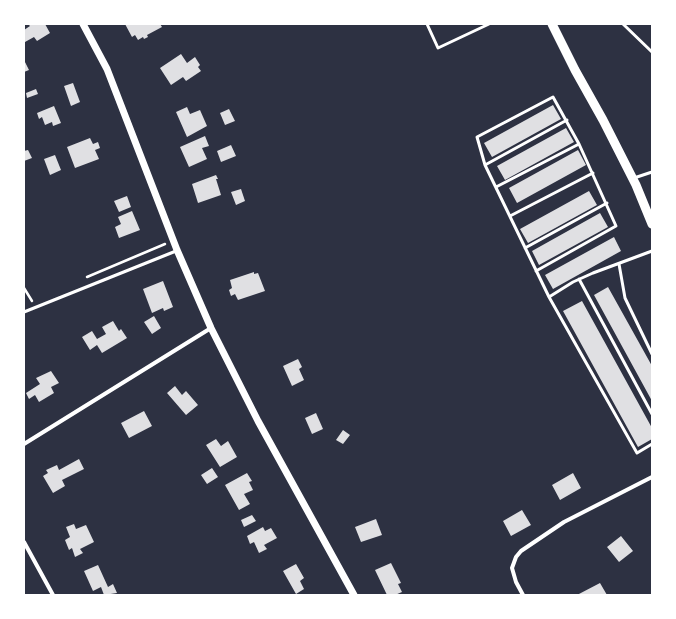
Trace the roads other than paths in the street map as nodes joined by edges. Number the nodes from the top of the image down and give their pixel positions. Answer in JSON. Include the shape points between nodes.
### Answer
{"nodes":[{"id":1,"x":83,"y":24,"type":"edge"},
{"id":2,"x":427,"y":24,"type":"edge"},
{"id":3,"x":490,"y":24,"type":"edge"},
{"id":4,"x":552,"y":24,"type":"edge"},
{"id":5,"x":623,"y":24,"type":"edge"},
{"id":6,"x":652,"y":52,"type":"edge"},
{"id":7,"x":567,"y":120,"type":"junction"},
{"id":8,"x":579,"y":144,"type":"junction"},
{"id":9,"x":485,"y":165,"type":"junction"},
{"id":10,"x":652,"y":172,"type":"edge"},
{"id":11,"x":593,"y":173,"type":"junction"},
{"id":12,"x":632,"y":178,"type":"junction"},
{"id":13,"x":496,"y":187,"type":"junction"},
{"id":14,"x":606,"y":203,"type":"junction"},
{"id":15,"x":510,"y":216,"type":"junction"},
{"id":16,"x":652,"y":224,"type":"edge"},
{"id":17,"x":525,"y":248,"type":"junction"},
{"id":18,"x":178,"y":250,"type":"junction"},
{"id":19,"x":652,"y":251,"type":"edge"},
{"id":20,"x":619,"y":264,"type":"junction"},
{"id":21,"x":536,"y":271,"type":"junction"},
{"id":22,"x":579,"y":279,"type":"junction"},
{"id":23,"x":549,"y":297,"type":"junction"},
{"id":24,"x":24,"y":312,"type":"edge"},
{"id":25,"x":211,"y":328,"type":"junction"},
{"id":26,"x":652,"y":354,"type":"edge"},
{"id":27,"x":652,"y":414,"type":"edge"},
{"id":28,"x":24,"y":444,"type":"edge"},
{"id":29,"x":652,"y":444,"type":"edge"},
{"id":30,"x":652,"y":477,"type":"edge"},
{"id":31,"x":24,"y":542,"type":"edge"},
{"id":32,"x":53,"y":595,"type":"edge"},
{"id":33,"x":354,"y":595,"type":"edge"},
{"id":34,"x":523,"y":595,"type":"edge"}],
"edges":[{"from":1,"to":18,"type":"street","via":[[107,70]]},
{"from":2,"to":3,"type":"lane","via":[[438,48]]},
{"from":4,"to":12,"type":"main road"},
{"from":5,"to":6,"type":"lane"},
{"from":7,"to":8,"type":"lane"},
{"from":7,"to":9,"type":"lane"},
{"from":7,"to":9,"type":"lane","via":[[553,97],[477,137]]},
{"from":8,"to":11,"type":"lane"},
{"from":8,"to":13,"type":"lane"},
{"from":9,"to":13,"type":"lane"},
{"from":10,"to":12,"type":"lane"},
{"from":11,"to":14,"type":"lane"},
{"from":11,"to":15,"type":"lane"},
{"from":12,"to":16,"type":"main road"},
{"from":13,"to":15,"type":"lane"},
{"from":14,"to":17,"type":"lane"},
{"from":14,"to":21,"type":"lane","via":[[616,226]]},
{"from":15,"to":17,"type":"lane"},
{"from":17,"to":21,"type":"lane"},
{"from":18,"to":24,"type":"lane"},
{"from":18,"to":25,"type":"street"},
{"from":19,"to":20,"type":"lane"},
{"from":20,"to":22,"type":"lane"},
{"from":20,"to":26,"type":"lane","via":[[625,298]]},
{"from":21,"to":23,"type":"lane"},
{"from":22,"to":23,"type":"lane"},
{"from":22,"to":27,"type":"lane"},
{"from":23,"to":29,"type":"lane","via":[[637,453]]},
{"from":25,"to":28,"type":"street"},
{"from":25,"to":33,"type":"street","via":[[262,428]]},
{"from":30,"to":34,"type":"street","via":[[564,522],[530,544],[513,563],[513,575]]},
{"from":31,"to":32,"type":"street"}]}
